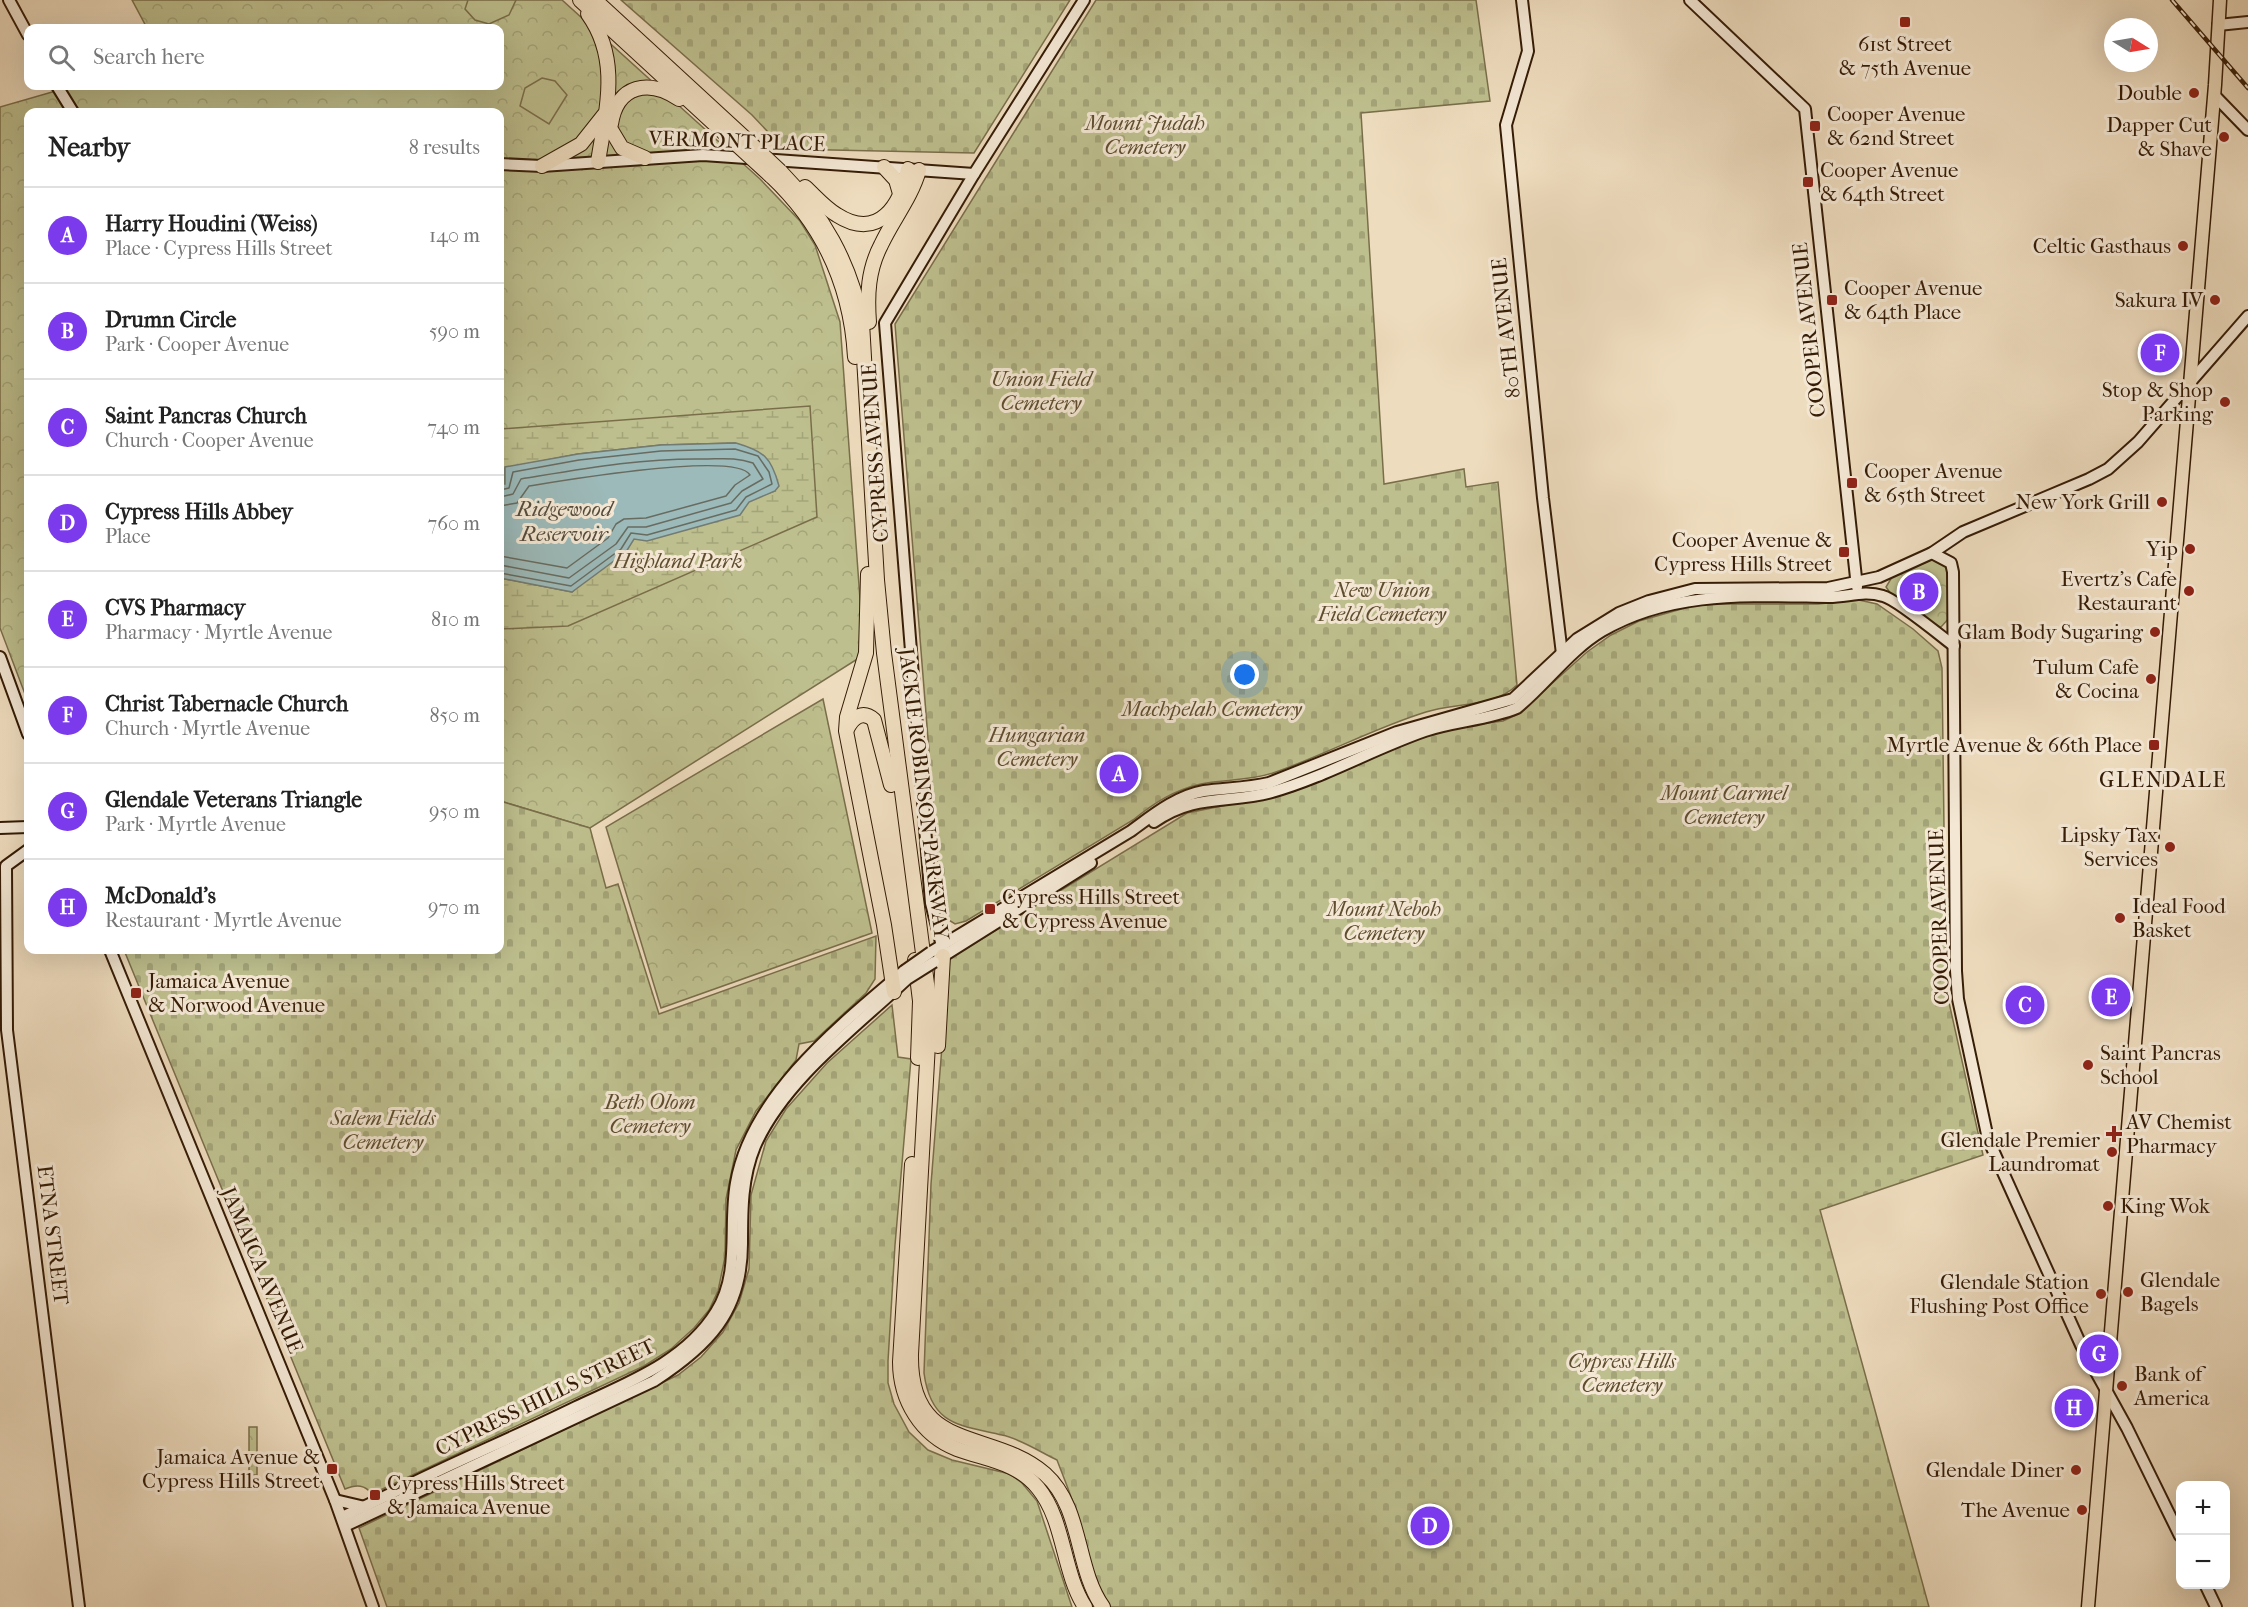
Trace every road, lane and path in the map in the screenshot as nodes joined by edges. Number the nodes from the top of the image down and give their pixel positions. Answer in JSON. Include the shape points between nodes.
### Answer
{"nodes":[{"id":1,"x":9,"y":0,"type":"edge"},
{"id":2,"x":579,"y":0,"type":"edge"},
{"id":3,"x":595,"y":0,"type":"edge"},
{"id":4,"x":1084,"y":0,"type":"edge"},
{"id":5,"x":1522,"y":0,"type":"edge"},
{"id":6,"x":1690,"y":0,"type":"edge"},
{"id":7,"x":2220,"y":0,"type":"edge"},
{"id":8,"x":2248,"y":22,"type":"edge"},
{"id":9,"x":2218,"y":25,"type":"junction"},
{"id":10,"x":24,"y":28,"type":"edge"},
{"id":11,"x":59,"y":90,"type":"edge"},
{"id":12,"x":2215,"y":96,"type":"junction"},
{"id":13,"x":71,"y":108,"type":"edge"},
{"id":14,"x":605,"y":114,"type":"junction"},
{"id":15,"x":710,"y":120,"type":"junction"},
{"id":16,"x":610,"y":128,"type":"junction"},
{"id":17,"x":2248,"y":130,"type":"edge"},
{"id":18,"x":645,"y":158,"type":"junction"},
{"id":19,"x":602,"y":162,"type":"junction"},
{"id":20,"x":504,"y":164,"type":"edge"},
{"id":21,"x":542,"y":166,"type":"junction"},
{"id":22,"x":884,"y":167,"type":"junction"},
{"id":23,"x":913,"y":170,"type":"junction"},
{"id":24,"x":776,"y":173,"type":"junction"},
{"id":25,"x":974,"y":174,"type":"junction"},
{"id":26,"x":901,"y":197,"type":"junction"},
{"id":27,"x":2248,"y":316,"type":"edge"},
{"id":28,"x":2190,"y":383,"type":"junction"},
{"id":29,"x":867,"y":393,"type":"junction"},
{"id":30,"x":1932,"y":553,"type":"junction"},
{"id":31,"x":868,"y":574,"type":"junction"},
{"id":32,"x":1886,"y":574,"type":"junction"},
{"id":33,"x":1857,"y":587,"type":"junction"},
{"id":34,"x":1886,"y":596,"type":"junction"},
{"id":35,"x":1954,"y":646,"type":"junction"},
{"id":36,"x":1562,"y":654,"type":"junction"},
{"id":37,"x":0,"y":657,"type":"edge"},
{"id":38,"x":24,"y":723,"type":"edge"},
{"id":39,"x":846,"y":731,"type":"junction"},
{"id":40,"x":891,"y":785,"type":"junction"},
{"id":41,"x":1162,"y":812,"type":"junction"},
{"id":42,"x":24,"y":827,"type":"edge"},
{"id":43,"x":0,"y":828,"type":"edge"},
{"id":44,"x":24,"y":852,"type":"edge"},
{"id":45,"x":938,"y":953,"type":"junction"},
{"id":46,"x":112,"y":954,"type":"edge"},
{"id":47,"x":892,"y":987,"type":"junction"},
{"id":48,"x":918,"y":1260,"type":"junction"},
{"id":49,"x":2107,"y":1391,"type":"junction"},
{"id":50,"x":335,"y":1500,"type":"junction"},
{"id":51,"x":365,"y":1507,"type":"junction"},
{"id":52,"x":343,"y":1522,"type":"junction"},
{"id":53,"x":2180,"y":1535,"type":"edge"},
{"id":54,"x":2207,"y":1589,"type":"edge"},
{"id":55,"x":79,"y":1607,"type":"edge"},
{"id":56,"x":373,"y":1607,"type":"edge"},
{"id":57,"x":1085,"y":1607,"type":"edge"},
{"id":58,"x":1103,"y":1607,"type":"edge"},
{"id":59,"x":2088,"y":1607,"type":"edge"},
{"id":60,"x":2216,"y":1607,"type":"edge"}],
"edges":[{"from":1,"to":10,"type":"street"},
{"from":2,"to":14,"type":"highway","via":[[597,28],[608,57],[610,80]]},
{"from":2,"to":15,"type":"highway","name":"JACKIE ROBINSON PARKWAY"},
{"from":3,"to":24,"type":"highway","name":"JACKIE ROBINSON PARKWAY","bridge":true,"via":[[748,141]]},
{"from":4,"to":25,"type":"street","name":"CYPRESS AVENUE"},
{"from":5,"to":36,"type":"street","name":"80TH AVENUE","via":[[1528,51],[1506,125]]},
{"from":6,"to":33,"type":"street","name":"COOPER AVENUE","via":[[1805,109]]},
{"from":7,"to":9,"type":"main road"},
{"from":8,"to":9,"type":"street"},
{"from":9,"to":12,"type":"main road"},
{"from":11,"to":13,"type":"street"},
{"from":12,"to":17,"type":"street"},
{"from":12,"to":28,"type":"main road"},
{"from":14,"to":19,"type":"highway"},
{"from":14,"to":21,"type":"highway","via":[[581,144]]},
{"from":15,"to":16,"type":"highway","via":[[668,92],[648,87],[632,90],[620,101]]},
{"from":15,"to":24,"type":"highway","name":"JACKIE ROBINSON PARKWAY","bridge":true},
{"from":16,"to":18,"type":"highway","via":[[622,148]]},
{"from":16,"to":19,"type":"highway"},
{"from":18,"to":19,"type":"street","name":"VERMONT PLACE"},
{"from":18,"to":22,"type":"street","name":"VERMONT PLACE","via":[[724,156]]},
{"from":19,"to":21,"type":"street","name":"VERMONT PLACE"},
{"from":20,"to":21,"type":"street","name":"VERMONT PLACE"},
{"from":22,"to":23,"type":"street","name":"VERMONT PLACE"},
{"from":22,"to":26,"type":"highway","via":[[896,180]]},
{"from":23,"to":25,"type":"street","name":"VERMONT PLACE"},
{"from":23,"to":26,"type":"highway"},
{"from":23,"to":29,"type":"highway","via":[[910,195],[880,245],[871,271],[867,292]]},
{"from":24,"to":26,"type":"highway","via":[[800,182],[835,214],[850,221],[867,223],[881,219]]},
{"from":24,"to":29,"type":"highway","name":"JACKIE ROBINSON PARKWAY","via":[[823,221],[848,270],[862,323]]},
{"from":24,"to":31,"type":"highway","name":"JACKIE ROBINSON PARKWAY","via":[[814,224],[847,299],[855,353]]},
{"from":25,"to":45,"type":"street","name":"CYPRESS AVENUE","via":[[885,323]]},
{"from":27,"to":28,"type":"street","name":"CYPRESS HILLS STREET"},
{"from":28,"to":30,"type":"street","name":"CYPRESS HILLS STREET","via":[[2138,442],[2108,469],[1963,532]]},
{"from":28,"to":49,"type":"main road"},
{"from":29,"to":48,"type":"highway","name":"JACKIE ROBINSON PARKWAY","via":[[884,654],[929,996]]},
{"from":30,"to":32,"type":"street","name":"CYPRESS HILLS STREET"},
{"from":30,"to":35,"type":"street","name":"COOPER AVENUE","via":[[1952,563]]},
{"from":31,"to":39,"type":"highway","via":[[866,652]]},
{"from":31,"to":40,"type":"highway","name":"JACKIE ROBINSON PARKWAY"},
{"from":32,"to":33,"type":"street","name":"CYPRESS HILLS STREET"},
{"from":32,"to":34,"type":"street"},
{"from":33,"to":34,"type":"street"},
{"from":33,"to":36,"type":"street","name":"CYPRESS HILLS STREET","via":[[1695,589],[1619,613],[1577,639]]},
{"from":33,"to":41,"type":"street","name":"CYPRESS HILLS STREET","via":[[1836,597],[1698,598],[1651,609],[1601,632],[1534,694],[1509,711],[1426,731],[1272,792],[1213,798]]},
{"from":34,"to":35,"type":"street"},
{"from":35,"to":49,"type":"street","name":"COOPER AVENUE","via":[[1958,999],[1988,1139],[2081,1345]]},
{"from":36,"to":41,"type":"street","name":"CYPRESS HILLS STREET","via":[[1513,699],[1398,732],[1269,783],[1202,792]]},
{"from":37,"to":38,"type":"street"},
{"from":39,"to":40,"type":"highway","via":[[852,720],[861,715],[874,720]]},
{"from":39,"to":47,"type":"highway","via":[[884,925]]},
{"from":40,"to":57,"type":"highway","name":"JACKIE ROBINSON PARKWAY","via":[[920,1015],[900,1353],[902,1386],[915,1415],[938,1438],[1010,1465],[1040,1490]]},
{"from":41,"to":45,"type":"street","name":"CYPRESS HILLS STREET","via":[[1136,832]]},
{"from":42,"to":43,"type":"street"},
{"from":44,"to":55,"type":"street","name":"ETNA STREET","via":[[6,866],[7,1030]]},
{"from":45,"to":47,"type":"street","name":"CYPRESS HILLS STREET","bridge":true},
{"from":45,"to":48,"type":"highway","via":[[928,1187]]},
{"from":46,"to":50,"type":"street","name":"JAMAICA AVENUE"},
{"from":47,"to":51,"type":"street","name":"CYPRESS HILLS STREET","via":[[813,1053],[776,1096],[748,1139],[735,1185],[730,1272],[718,1310],[701,1333],[650,1373]]},
{"from":47,"to":52,"type":"street","name":"CYPRESS HILLS STREET","via":[[821,1058],[767,1122],[745,1178],[742,1263],[736,1292],[713,1334],[686,1361],[654,1381]]},
{"from":48,"to":58,"type":"highway","name":"JACKIE ROBINSON PARKWAY","via":[[911,1362],[921,1402],[948,1431],[1014,1455],[1052,1482],[1066,1506],[1092,1586]]},
{"from":49,"to":53,"type":"street","name":"COOPER AVENUE"},
{"from":49,"to":59,"type":"main road"},
{"from":50,"to":51,"type":"street"},
{"from":50,"to":52,"type":"street","name":"JAMAICA AVENUE"},
{"from":51,"to":52,"type":"street","name":"CYPRESS HILLS STREET"},
{"from":52,"to":56,"type":"street","name":"JAMAICA AVENUE"},
{"from":54,"to":60,"type":"street"}]}
